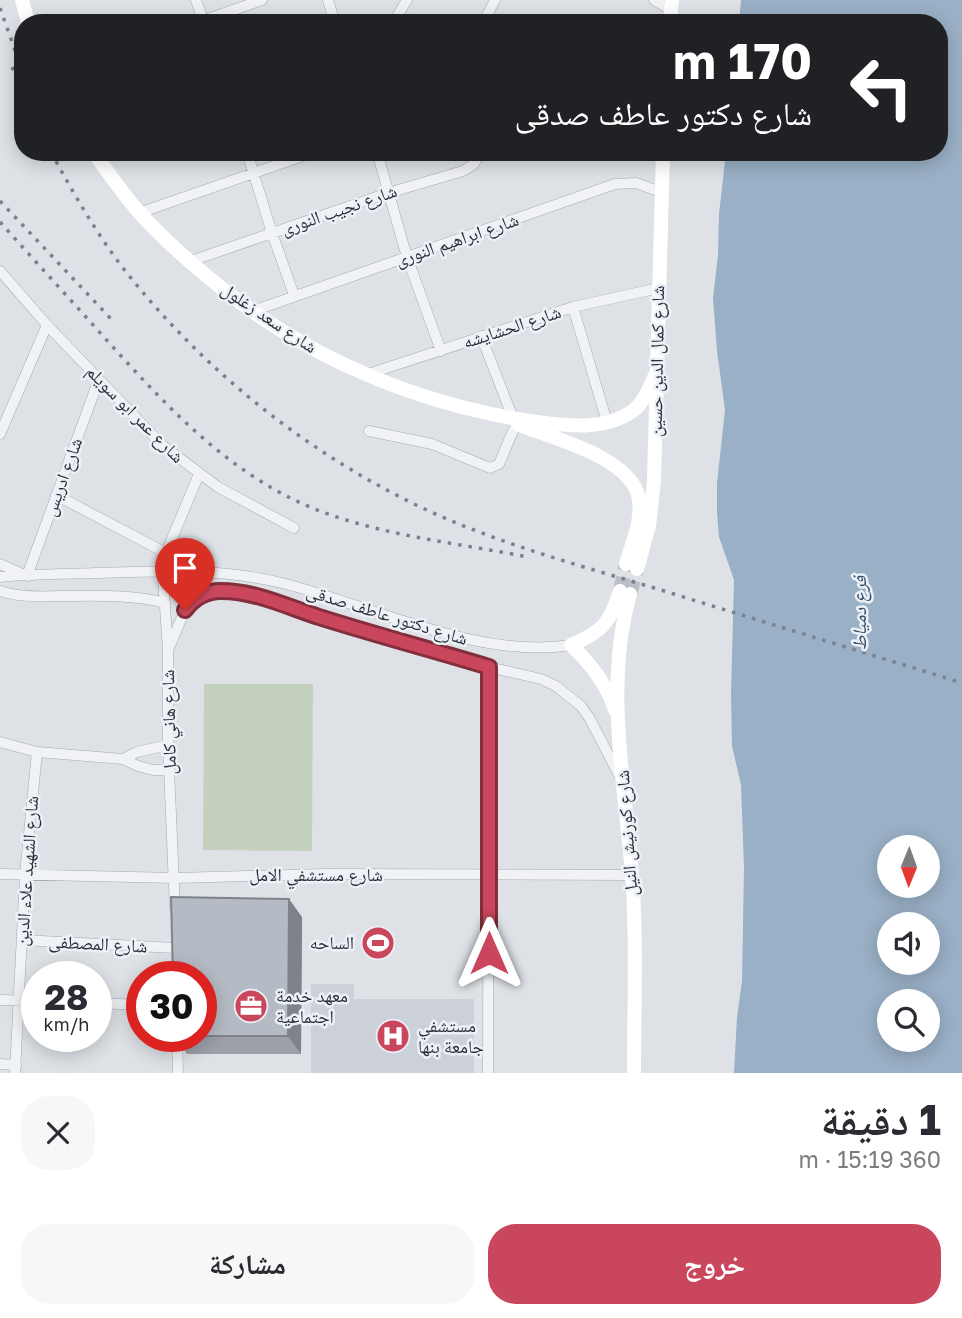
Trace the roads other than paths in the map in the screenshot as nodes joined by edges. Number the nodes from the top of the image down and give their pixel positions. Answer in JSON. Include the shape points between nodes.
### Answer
{"nodes":[{"id":1,"x":262,"y":0,"type":"edge"},
{"id":2,"x":654,"y":0,"type":"edge"},
{"id":3,"x":671,"y":11,"type":"edge"},
{"id":4,"x":223,"y":14,"type":"edge"},
{"id":5,"x":100,"y":161,"type":"edge"},
{"id":6,"x":250,"y":161,"type":"edge"},
{"id":7,"x":287,"y":161,"type":"edge"},
{"id":8,"x":379,"y":161,"type":"edge"},
{"id":9,"x":476,"y":161,"type":"edge"},
{"id":10,"x":663,"y":161,"type":"edge"},
{"id":11,"x":254,"y":172,"type":"junction"},
{"id":12,"x":661,"y":192,"type":"junction"},
{"id":13,"x":388,"y":193,"type":"junction"},
{"id":14,"x":139,"y":213,"type":"junction"},
{"id":15,"x":272,"y":233,"type":"junction"},
{"id":16,"x":407,"y":257,"type":"junction"},
{"id":17,"x":191,"y":261,"type":"junction"},
{"id":18,"x":0,"y":271,"type":"edge"},
{"id":19,"x":659,"y":288,"type":"junction"},
{"id":20,"x":294,"y":295,"type":"junction"},
{"id":21,"x":573,"y":307,"type":"junction"},
{"id":22,"x":253,"y":311,"type":"junction"},
{"id":23,"x":47,"y":325,"type":"junction"},
{"id":24,"x":481,"y":335,"type":"junction"},
{"id":25,"x":441,"y":351,"type":"junction"},
{"id":26,"x":657,"y":369,"type":"junction"},
{"id":27,"x":368,"y":374,"type":"junction"},
{"id":28,"x":99,"y":379,"type":"junction"},
{"id":29,"x":514,"y":421,"type":"junction"},
{"id":30,"x":607,"y":422,"type":"junction"},
{"id":31,"x":369,"y":431,"type":"dead end"},
{"id":32,"x":0,"y":434,"type":"edge"},
{"id":33,"x":199,"y":474,"type":"junction"},
{"id":34,"x":56,"y":495,"type":"junction"},
{"id":35,"x":294,"y":528,"type":"dead end"},
{"id":36,"x":166,"y":553,"type":"junction"},
{"id":37,"x":0,"y":564,"type":"edge"},
{"id":38,"x":631,"y":566,"type":"joint"},
{"id":39,"x":163,"y":571,"type":"junction"},
{"id":40,"x":245,"y":575,"type":"junction"},
{"id":41,"x":27,"y":576,"type":"junction"},
{"id":42,"x":0,"y":577,"type":"edge"},
{"id":43,"x":0,"y":590,"type":"edge"},
{"id":44,"x":237,"y":592,"type":"junction"},
{"id":45,"x":624,"y":593,"type":"joint"},
{"id":46,"x":165,"y":603,"type":"junction"},
{"id":47,"x":571,"y":645,"type":"junction"},
{"id":48,"x":168,"y":650,"type":"junction"},
{"id":49,"x":489,"y":667,"type":"junction"},
{"id":50,"x":619,"y":721,"type":"junction"},
{"id":51,"x":0,"y":742,"type":"edge"},
{"id":52,"x":168,"y":745,"type":"junction"},
{"id":53,"x":37,"y":752,"type":"junction"},
{"id":54,"x":123,"y":758,"type":"junction"},
{"id":55,"x":169,"y":770,"type":"junction"},
{"id":56,"x":624,"y":784,"type":"junction"},
{"id":57,"x":0,"y":874,"type":"edge"},
{"id":58,"x":24,"y":875,"type":"junction"},
{"id":59,"x":632,"y":875,"type":"junction"},
{"id":60,"x":489,"y":876,"type":"junction"},
{"id":61,"x":175,"y":878,"type":"junction"},
{"id":62,"x":175,"y":925,"type":"edge"},
{"id":63,"x":175,"y":936,"type":"edge"},
{"id":64,"x":22,"y":940,"type":"junction"},
{"id":65,"x":175,"y":948,"type":"junction"},
{"id":66,"x":175,"y":961,"type":"edge"},
{"id":67,"x":0,"y":1000,"type":"edge"},
{"id":68,"x":18,"y":1000,"type":"junction"},
{"id":69,"x":21,"y":1000,"type":"edge"},
{"id":70,"x":177,"y":1052,"type":"edge"},
{"id":71,"x":0,"y":1064,"type":"edge"},
{"id":72,"x":16,"y":1069,"type":"edge"},
{"id":73,"x":178,"y":1073,"type":"edge"},
{"id":74,"x":488,"y":1073,"type":"edge"},
{"id":75,"x":634,"y":1073,"type":"edge"}],
"edges":[{"from":1,"to":4,"type":"street"},
{"from":2,"to":3,"type":"street"},
{"from":5,"to":14,"type":"main road","name":"شارع سعد زغلول"},
{"from":6,"to":11,"type":"street"},
{"from":7,"to":11,"type":"street"},
{"from":8,"to":13,"type":"street"},
{"from":9,"to":13,"type":"street","name":"شارع نجيب النورى","via":[[463,171]]},
{"from":10,"to":12,"type":"main road","name":"شارع كمال الدين حسين"},
{"from":11,"to":14,"type":"street"},
{"from":11,"to":15,"type":"street"},
{"from":12,"to":16,"type":"street","name":"شارع ابراهيم النورى","via":[[636,183],[615,184]]},
{"from":12,"to":19,"type":"main road","name":"شارع كمال الدين حسين"},
{"from":13,"to":15,"type":"street","name":"شارع نجيب النورى"},
{"from":13,"to":16,"type":"street"},
{"from":14,"to":17,"type":"main road","name":"شارع سعد زغلول"},
{"from":15,"to":17,"type":"street","name":"شارع نجيب النورى"},
{"from":15,"to":20,"type":"street"},
{"from":16,"to":20,"type":"street","name":"شارع ابراهيم النورى"},
{"from":16,"to":25,"type":"street"},
{"from":17,"to":22,"type":"main road","name":"شارع سعد زغلول"},
{"from":18,"to":23,"type":"street","name":"شارع عمر ابو سويلم"},
{"from":19,"to":21,"type":"street","name":"شارع الحشايشه"},
{"from":19,"to":26,"type":"main road","name":"شارع كمال الدين حسين"},
{"from":20,"to":22,"type":"street","name":"شارع ابراهيم النورى"},
{"from":21,"to":24,"type":"street","name":"شارع الحشايشه"},
{"from":21,"to":30,"type":"street"},
{"from":22,"to":27,"type":"main road","name":"شارع سعد زغلول","via":[[323,354]]},
{"from":23,"to":28,"type":"street","name":"شارع عمر ابو سويلم"},
{"from":23,"to":32,"type":"street"},
{"from":24,"to":25,"type":"street","name":"شارع الحشايشه"},
{"from":24,"to":29,"type":"street"},
{"from":25,"to":27,"type":"street","name":"شارع الحشايشه"},
{"from":26,"to":30,"type":"main road","name":"شارع سعد زغلول","via":[[636,408]]},
{"from":26,"to":38,"type":"main road","name":"شارع كمال الدين حسين","via":[[652,505],[649,526]]},
{"from":27,"to":29,"type":"main road","name":"شارع سعد زغلول","via":[[433,400]]},
{"from":28,"to":33,"type":"street","name":"شارع عمر ابو سويلم","via":[[162,445]]},
{"from":28,"to":34,"type":"street","name":"شارع ادريس"},
{"from":29,"to":30,"type":"main road","name":"شارع سعد زغلول","via":[[579,426]]},
{"from":29,"to":31,"type":"street","via":[[499,464],[490,468],[432,444]]},
{"from":29,"to":38,"type":"main road","name":"شارع سعد زغلول","via":[[597,456],[633,484],[638,520]]},
{"from":33,"to":35,"type":"street","name":"شارع عمر ابو سويلم"},
{"from":33,"to":36,"type":"street","name":"شارع هاني كامل"},
{"from":34,"to":36,"type":"street"},
{"from":34,"to":41,"type":"street","name":"شارع ادريس"},
{"from":36,"to":39,"type":"street","name":"شارع هاني كامل"},
{"from":37,"to":41,"type":"street"},
{"from":39,"to":40,"type":"street","name":"شارع دكتور عاطف صدقى"},
{"from":39,"to":41,"type":"street","name":"شارع دكتور عاطف صدقى"},
{"from":39,"to":46,"type":"street","name":"شارع هاني كامل"},
{"from":40,"to":44,"type":"street"},
{"from":40,"to":47,"type":"street","name":"شارع دكتور عاطف صدقى","via":[[474,641],[527,647]]},
{"from":41,"to":42,"type":"street","name":"شارع دكتور عاطف صدقى"},
{"from":43,"to":46,"type":"street"},
{"from":44,"to":48,"type":"street","name":"شارع دكتور عاطف صدقى","via":[[208,592],[195,600],[180,620]]},
{"from":44,"to":49,"type":"street","name":"شارع دكتور عاطف صدقى"},
{"from":45,"to":47,"type":"main road","name":"شارع دكتور عاطف صدقى","via":[[603,628]]},
{"from":45,"to":50,"type":"main road","name":"شارع كورنيش النيل"},
{"from":46,"to":48,"type":"street","name":"شارع هاني كامل"},
{"from":47,"to":50,"type":"main road","via":[[601,679]]},
{"from":48,"to":52,"type":"street","name":"شارع هاني كامل"},
{"from":49,"to":56,"type":"street","name":"شارع دكتور عاطف صدقى","via":[[541,679],[569,695],[590,719]]},
{"from":49,"to":60,"type":"street"},
{"from":50,"to":56,"type":"main road","name":"شارع كورنيش النيل"},
{"from":51,"to":53,"type":"street"},
{"from":52,"to":54,"type":"street"},
{"from":52,"to":55,"type":"street","name":"شارع هاني كامل"},
{"from":53,"to":54,"type":"street"},
{"from":53,"to":58,"type":"street","name":"شارع الشهيد علاء الدين"},
{"from":54,"to":55,"type":"street","via":[[153,770]]},
{"from":55,"to":61,"type":"street","name":"شارع هاني كامل"},
{"from":56,"to":59,"type":"main road","name":"شارع كورنيش النيل"},
{"from":57,"to":58,"type":"street","name":"شارع مستشفي الامل"},
{"from":58,"to":61,"type":"street","name":"شارع مستشفي الامل"},
{"from":58,"to":64,"type":"street","name":"شارع الشهيد علاء الدين"},
{"from":59,"to":60,"type":"street","name":"شارع مستشفي الامل"},
{"from":59,"to":75,"type":"main road","name":"شارع كورنيش النيل"},
{"from":60,"to":61,"type":"street","name":"شارع مستشفي الامل"},
{"from":60,"to":74,"type":"street"},
{"from":61,"to":62,"type":"street","name":"شارع هاني كامل"},
{"from":63,"to":65,"type":"street"},
{"from":64,"to":65,"type":"street","name":"شارع المصطفى"},
{"from":64,"to":68,"type":"street","name":"شارع الشهيد علاء الدين"},
{"from":65,"to":66,"type":"street"},
{"from":67,"to":68,"type":"street"},
{"from":68,"to":69,"type":"street"},
{"from":68,"to":72,"type":"street","name":"شارع الشهيد علاء الدين"},
{"from":70,"to":73,"type":"street"},
{"from":71,"to":72,"type":"street"}]}
